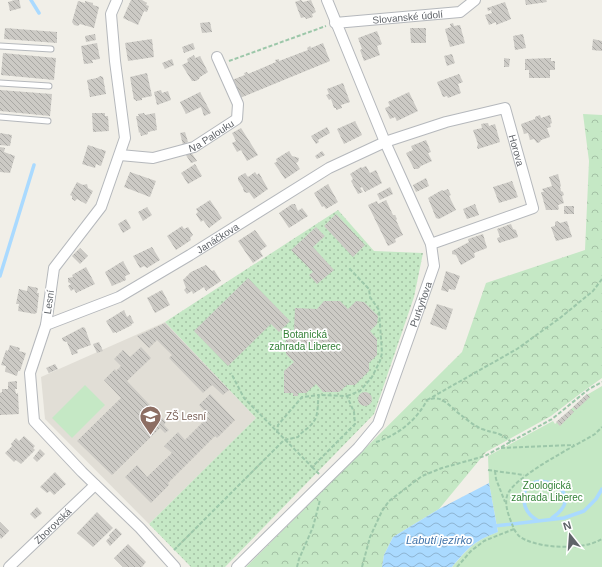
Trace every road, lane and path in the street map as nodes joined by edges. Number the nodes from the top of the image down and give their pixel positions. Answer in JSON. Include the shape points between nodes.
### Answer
{"nodes":[{"id":1,"x":117,"y":0,"type":"edge"},
{"id":2,"x":327,"y":0,"type":"edge"},
{"id":3,"x":475,"y":0,"type":"edge"},
{"id":4,"x":335,"y":23,"type":"junction"},
{"id":5,"x":0,"y":46,"type":"edge"},
{"id":6,"x":51,"y":49,"type":"dead end"},
{"id":7,"x":219,"y":61,"type":"joint"},
{"id":8,"x":0,"y":83,"type":"edge"},
{"id":9,"x":49,"y":86,"type":"dead end"},
{"id":10,"x":0,"y":117,"type":"edge"},
{"id":11,"x":48,"y":121,"type":"dead end"},
{"id":12,"x":385,"y":142,"type":"junction"},
{"id":13,"x":120,"y":155,"type":"junction"},
{"id":14,"x":431,"y":244,"type":"junction"},
{"id":15,"x":348,"y":267,"type":"dead end"},
{"id":16,"x":602,"y":278,"type":"edge"},
{"id":17,"x":46,"y":325,"type":"junction"},
{"id":18,"x":231,"y":373,"type":"dead end"},
{"id":19,"x":602,"y":382,"type":"edge"},
{"id":20,"x":318,"y":395,"type":"junction"},
{"id":21,"x":347,"y":396,"type":"junction"},
{"id":22,"x":427,"y":400,"type":"junction"},
{"id":23,"x":602,"y":427,"type":"edge"},
{"id":24,"x":277,"y":433,"type":"junction"},
{"id":25,"x":284,"y":440,"type":"junction"},
{"id":26,"x":511,"y":442,"type":"junction"},
{"id":27,"x":575,"y":445,"type":"junction"},
{"id":28,"x":358,"y":448,"type":"junction"},
{"id":29,"x":499,"y":448,"type":"junction"},
{"id":30,"x":488,"y":470,"type":"dead end"},
{"id":31,"x":495,"y":471,"type":"junction"},
{"id":32,"x":524,"y":475,"type":"junction"},
{"id":33,"x":326,"y":480,"type":"junction"},
{"id":34,"x":95,"y":485,"type":"junction"},
{"id":35,"x":506,"y":503,"type":"junction"},
{"id":36,"x":513,"y":528,"type":"junction"},
{"id":37,"x":602,"y":539,"type":"edge"},
{"id":38,"x":174,"y":550,"type":"dead end"},
{"id":39,"x":9,"y":567,"type":"edge"},
{"id":40,"x":175,"y":567,"type":"edge"},
{"id":41,"x":237,"y":567,"type":"edge"},
{"id":42,"x":297,"y":567,"type":"edge"},
{"id":43,"x":362,"y":567,"type":"edge"},
{"id":44,"x":457,"y":567,"type":"edge"}],
"edges":[{"from":1,"to":13,"type":"street","name":"Lesní","via":[[111,14],[114,61],[126,138]]},
{"from":2,"to":4,"type":"street","name":"Purkyňova"},
{"from":3,"to":4,"type":"street","name":"Slovanské údolí","via":[[460,12]]},
{"from":4,"to":7,"type":"path"},
{"from":4,"to":12,"type":"street","name":"Purkyňova"},
{"from":5,"to":6,"type":"lane"},
{"from":7,"to":13,"type":"street","name":"Na Palouku","via":[[238,104],[237,119],[194,147],[153,158]]},
{"from":8,"to":9,"type":"lane"},
{"from":10,"to":11,"type":"lane"},
{"from":12,"to":14,"type":"street","name":"Purkyňova"},
{"from":12,"to":14,"type":"street","name":"Horova","via":[[446,122],[505,108],[533,208]]},
{"from":12,"to":17,"type":"street","name":"Janáčkova","via":[[329,168],[119,297]]},
{"from":13,"to":17,"type":"street","name":"Lesní","via":[[101,207],[54,268]]},
{"from":14,"to":28,"type":"street","name":"Purkyňova","via":[[434,266],[378,424]]},
{"from":15,"to":21,"type":"path","via":[[369,289],[370,297],[379,310],[382,352],[372,377],[360,391]]},
{"from":16,"to":22,"type":"path","via":[[593,291],[517,349]]},
{"from":17,"to":34,"type":"street","name":"Lesní","via":[[30,373],[34,421]]},
{"from":18,"to":24,"type":"path","via":[[244,398]]},
{"from":19,"to":26,"type":"path","via":[[589,389],[552,419]]},
{"from":20,"to":21,"type":"path"},
{"from":20,"to":24,"type":"path","via":[[302,397],[278,425]]},
{"from":20,"to":25,"type":"path","via":[[314,421],[298,438]]},
{"from":21,"to":25,"type":"path","via":[[354,412],[355,424],[312,468]]},
{"from":22,"to":26,"type":"path","via":[[442,399],[481,429],[504,435]]},
{"from":22,"to":28,"type":"path","via":[[415,418],[403,428],[385,440]]},
{"from":23,"to":27,"type":"path"},
{"from":24,"to":25,"type":"path"},
{"from":25,"to":38,"type":"path"},
{"from":26,"to":29,"type":"path"},
{"from":27,"to":29,"type":"path"},
{"from":27,"to":32,"type":"path"},
{"from":28,"to":33,"type":"street","name":"Purkyňova"},
{"from":29,"to":43,"type":"path","via":[[485,456],[422,476],[389,501],[370,537]]},
{"from":30,"to":31,"type":"path"},
{"from":31,"to":32,"type":"path"},
{"from":31,"to":35,"type":"path"},
{"from":32,"to":35,"type":"path","via":[[512,486],[507,494]]},
{"from":33,"to":41,"type":"street","name":"Purkyňova"},
{"from":33,"to":42,"type":"path","via":[[313,527]]},
{"from":34,"to":39,"type":"street","name":"Zborovská"},
{"from":34,"to":40,"type":"street","name":"Lesní","via":[[140,528]]},
{"from":35,"to":36,"type":"path"},
{"from":36,"to":37,"type":"path","via":[[520,536],[551,546],[573,547]]},
{"from":36,"to":44,"type":"path","via":[[484,541]]}]}
